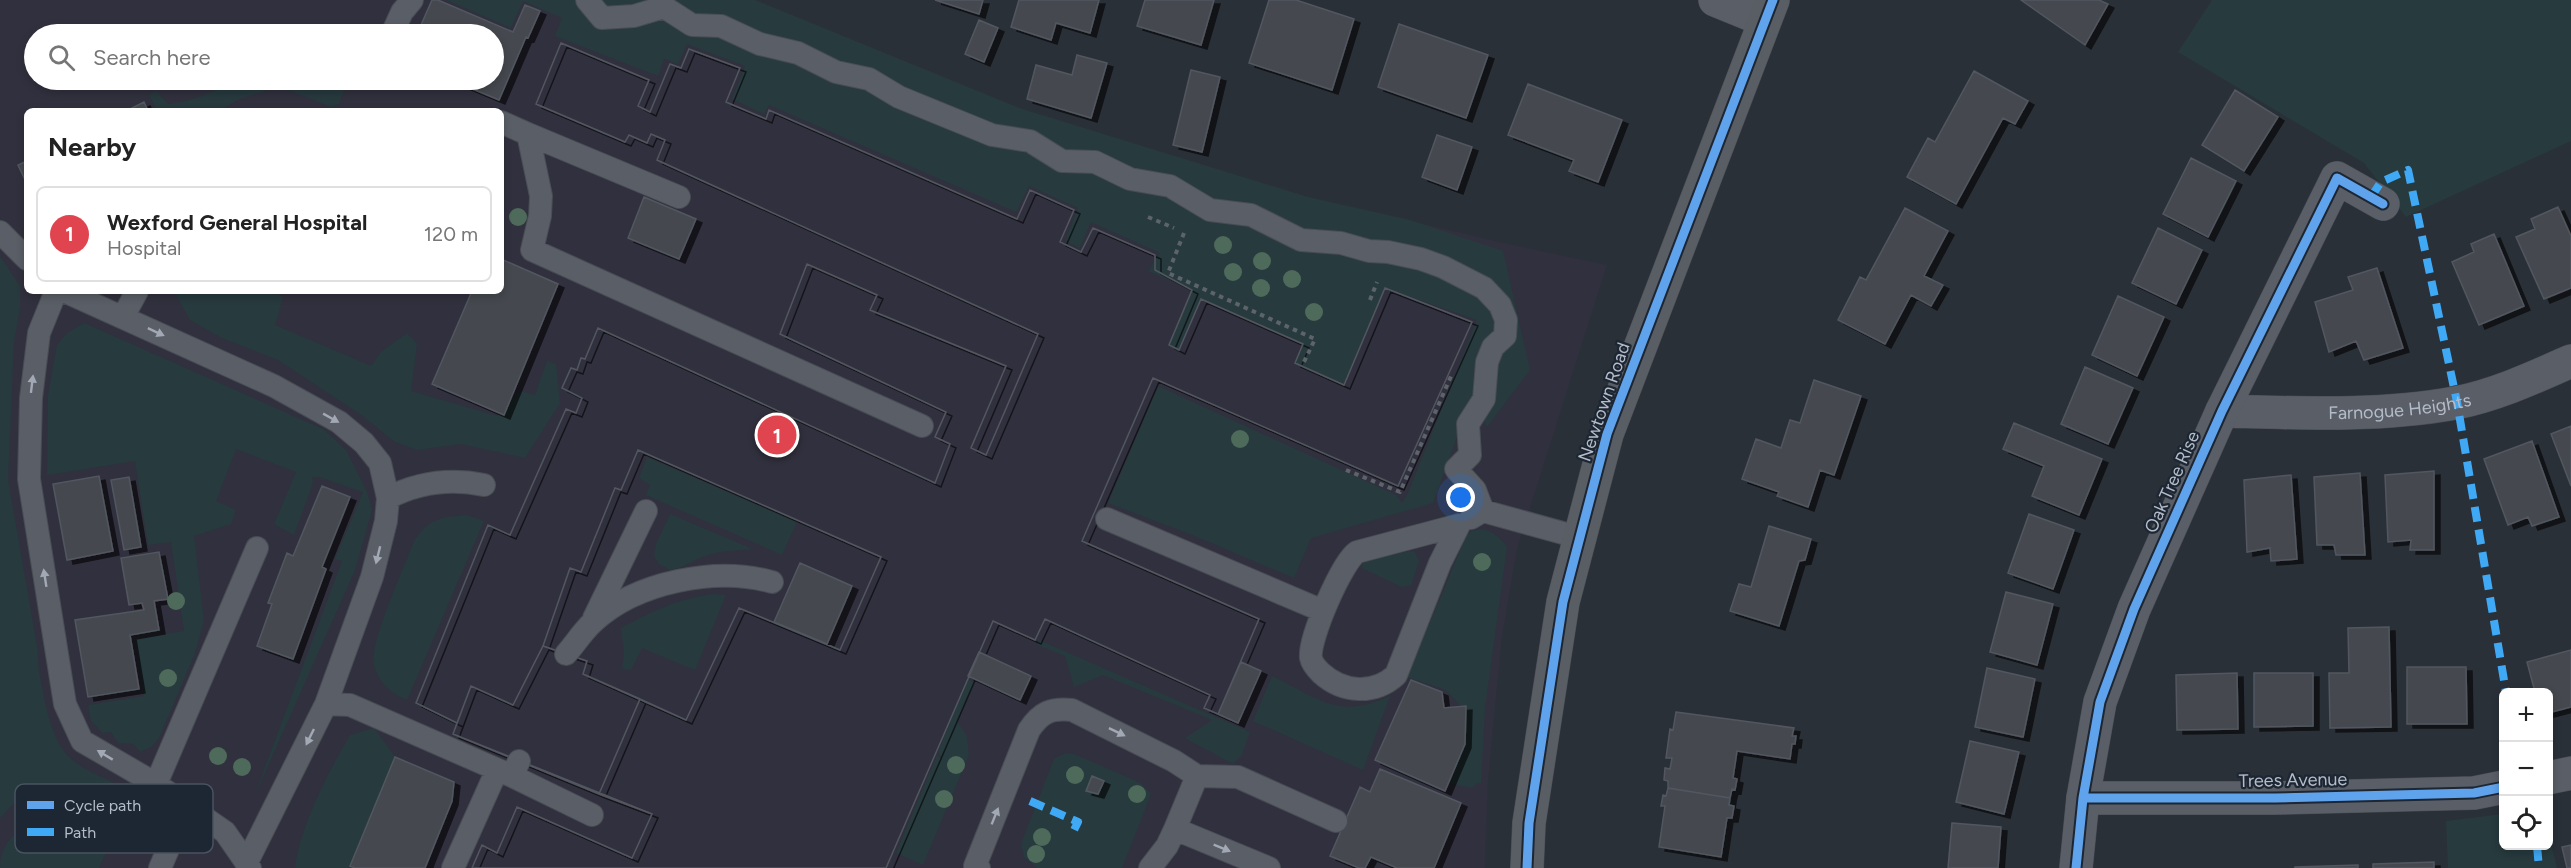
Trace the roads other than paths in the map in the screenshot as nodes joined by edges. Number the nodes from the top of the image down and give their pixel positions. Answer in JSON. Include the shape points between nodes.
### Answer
{"nodes":[{"id":1,"x":412,"y":0,"type":"edge"},
{"id":2,"x":587,"y":0,"type":"edge"},
{"id":3,"x":1715,"y":0,"type":"edge"},
{"id":4,"x":1768,"y":10,"type":"edge"},
{"id":5,"x":397,"y":24,"type":"edge"},
{"id":6,"x":504,"y":123,"type":"edge"},
{"id":7,"x":528,"y":134,"type":"junction"},
{"id":8,"x":679,"y":197,"type":"dead end"},
{"id":9,"x":2383,"y":204,"type":"dead end"},
{"id":10,"x":0,"y":232,"type":"edge"},
{"id":11,"x":24,"y":256,"type":"edge"},
{"id":12,"x":55,"y":294,"type":"edge"},
{"id":13,"x":71,"y":294,"type":"edge"},
{"id":14,"x":135,"y":294,"type":"edge"},
{"id":15,"x":123,"y":317,"type":"junction"},
{"id":16,"x":2571,"y":361,"type":"edge"},
{"id":17,"x":2222,"y":411,"type":"junction"},
{"id":18,"x":922,"y":426,"type":"dead end"},
{"id":19,"x":484,"y":485,"type":"dead end"},
{"id":20,"x":388,"y":498,"type":"junction"},
{"id":21,"x":646,"y":511,"type":"dead end"},
{"id":22,"x":1484,"y":511,"type":"junction"},
{"id":23,"x":1107,"y":519,"type":"dead end"},
{"id":24,"x":1459,"y":525,"type":"junction"},
{"id":25,"x":1581,"y":538,"type":"junction"},
{"id":26,"x":257,"y":548,"type":"dead end"},
{"id":27,"x":772,"y":582,"type":"dead end"},
{"id":28,"x":1323,"y":612,"type":"junction"},
{"id":29,"x":592,"y":622,"type":"junction"},
{"id":30,"x":567,"y":654,"type":"dead end"},
{"id":31,"x":326,"y":704,"type":"junction"},
{"id":32,"x":509,"y":769,"type":"junction"},
{"id":33,"x":2571,"y":773,"type":"edge"},
{"id":34,"x":1197,"y":776,"type":"junction"},
{"id":35,"x":2553,"y":777,"type":"edge"},
{"id":36,"x":156,"y":784,"type":"joint"},
{"id":37,"x":2499,"y":788,"type":"edge"},
{"id":38,"x":2083,"y":798,"type":"junction"},
{"id":39,"x":592,"y":815,"type":"dead end"},
{"id":40,"x":1336,"y":821,"type":"dead end"},
{"id":41,"x":213,"y":823,"type":"edge"},
{"id":42,"x":1175,"y":829,"type":"junction"},
{"id":43,"x":166,"y":853,"type":"edge"},
{"id":44,"x":249,"y":865,"type":"edge"},
{"id":45,"x":160,"y":868,"type":"edge"},
{"id":46,"x":453,"y":868,"type":"edge"},
{"id":47,"x":976,"y":868,"type":"edge"},
{"id":48,"x":1150,"y":868,"type":"edge"},
{"id":49,"x":1269,"y":868,"type":"edge"},
{"id":50,"x":1527,"y":868,"type":"edge"},
{"id":51,"x":2076,"y":868,"type":"edge"}],
"edges":[{"from":1,"to":5,"type":"lane"},
{"from":2,"to":22,"type":"lane","via":[[602,18],[634,16],[664,8],[692,25],[721,26],[760,44],[798,53],[836,72],[869,79],[899,97],[992,135],[1030,141],[1062,161],[1095,162],[1130,179],[1170,186],[1210,210],[1251,214],[1301,240],[1341,243],[1420,259],[1465,277],[1484,288],[1500,305],[1506,320],[1505,336],[1493,347],[1487,362],[1484,399],[1468,424],[1470,455],[1456,469],[1474,490]]},
{"from":3,"to":4,"type":"street"},
{"from":4,"to":25,"type":"main road","name":"Newtown Road","via":[[1607,434]]},
{"from":6,"to":7,"type":"lane"},
{"from":7,"to":8,"type":"lane"},
{"from":7,"to":18,"type":"lane","via":[[541,196],[532,250]]},
{"from":9,"to":17,"type":"street","name":"Oak Tree Rise","via":[[2337,178]]},
{"from":10,"to":11,"type":"lane"},
{"from":36,"to":12,"type":"lane","one_way":true,"via":[[82,741],[65,704],[29,479],[31,398],[39,333]]},
{"from":13,"to":15,"type":"lane"},
{"from":14,"to":15,"type":"lane"},
{"from":15,"to":20,"type":"lane","one_way":true,"via":[[274,386],[339,422],[381,464]]},
{"from":16,"to":17,"type":"street","name":"Farnogue Heights","via":[[2508,387],[2425,407],[2333,414]]},
{"from":17,"to":38,"type":"street","name":"Oak Tree Rise","via":[[2134,609],[2100,702]]},
{"from":19,"to":20,"type":"lane","via":[[436,482],[408,488]]},
{"from":20,"to":31,"type":"lane","one_way":true,"via":[[372,577]]},
{"from":21,"to":29,"type":"lane"},
{"from":22,"to":24,"type":"lane"},
{"from":22,"to":25,"type":"lane"},
{"from":23,"to":28,"type":"lane"},
{"from":24,"to":28,"type":"lane","via":[[1357,552],[1349,560]]},
{"from":24,"to":28,"type":"lane","via":[[1396,675],[1387,683],[1350,689],[1333,684],[1315,667],[1310,657]]},
{"from":25,"to":50,"type":"main road","name":"Newtown Road","via":[[1563,602],[1529,823]]},
{"from":26,"to":36,"type":"lane"},
{"from":27,"to":29,"type":"lane","via":[[752,576],[716,575],[652,587],[622,601]]},
{"from":29,"to":30,"type":"lane"},
{"from":31,"to":32,"type":"lane","via":[[350,705]]},
{"from":31,"to":44,"type":"lane","one_way":true},
{"from":32,"to":39,"type":"lane"},
{"from":32,"to":46,"type":"lane"},
{"from":33,"to":35,"type":"street"},
{"from":34,"to":40,"type":"lane","via":[[1238,777]]},
{"from":34,"to":42,"type":"lane"},
{"from":47,"to":34,"type":"lane","one_way":true,"via":[[1029,730],[1037,718],[1055,708],[1072,710]]},
{"from":37,"to":38,"type":"street","name":"Trees Avenue","via":[[2474,793],[2266,798]]},
{"from":38,"to":51,"type":"street","name":"Oak Tree Rise"},
{"from":41,"to":44,"type":"lane","via":[[225,832]]},
{"from":42,"to":48,"type":"lane"},
{"from":42,"to":49,"type":"lane","one_way":true},
{"from":43,"to":45,"type":"lane"}]}
